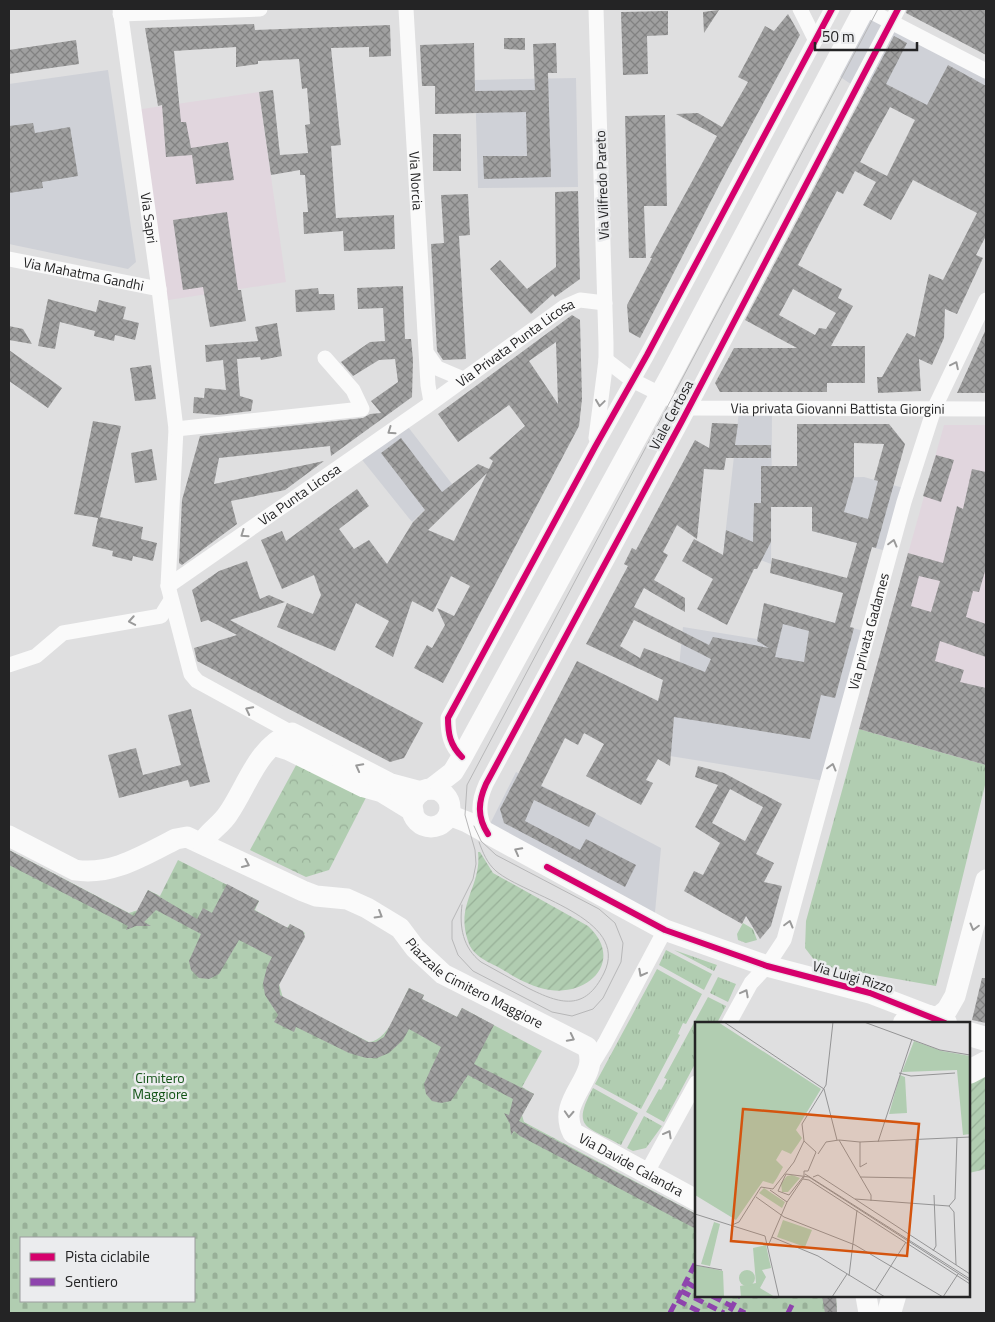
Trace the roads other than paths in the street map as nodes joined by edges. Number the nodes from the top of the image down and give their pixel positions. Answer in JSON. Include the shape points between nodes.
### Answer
{"nodes":[{"id":1,"x":260,"y":9,"type":"edge"},
{"id":2,"x":406,"y":9,"type":"edge"},
{"id":3,"x":596,"y":9,"type":"edge"},
{"id":4,"x":800,"y":9,"type":"edge"},
{"id":5,"x":832,"y":9,"type":"edge"},
{"id":6,"x":865,"y":9,"type":"edge"},
{"id":7,"x":898,"y":9,"type":"edge"},
{"id":8,"x":120,"y":11,"type":"edge"},
{"id":9,"x":891,"y":23,"type":"junction"},
{"id":10,"x":815,"y":39,"type":"junction"},
{"id":11,"x":986,"y":71,"type":"edge"},
{"id":12,"x":9,"y":259,"type":"edge"},
{"id":13,"x":159,"y":289,"type":"junction"},
{"id":14,"x":986,"y":300,"type":"edge"},
{"id":15,"x":605,"y":303,"type":"junction"},
{"id":16,"x":428,"y":355,"type":"junction"},
{"id":17,"x":325,"y":358,"type":"dead end"},
{"id":18,"x":606,"y":360,"type":"junction"},
{"id":19,"x":463,"y":379,"type":"junction"},
{"id":20,"x":632,"y":380,"type":"junction"},
{"id":21,"x":658,"y":394,"type":"junction"},
{"id":22,"x":431,"y":402,"type":"junction"},
{"id":23,"x":688,"y":408,"type":"junction"},
{"id":24,"x":934,"y":409,"type":"junction"},
{"id":25,"x":986,"y":409,"type":"edge"},
{"id":26,"x":176,"y":429,"type":"junction"},
{"id":27,"x":594,"y":447,"type":"junction"},
{"id":28,"x":170,"y":593,"type":"junction"},
{"id":29,"x":9,"y":665,"type":"edge"},
{"id":30,"x":292,"y":732,"type":"junction"},
{"id":31,"x":273,"y":745,"type":"junction"},
{"id":32,"x":458,"y":764,"type":"junction"},
{"id":33,"x":421,"y":797,"type":"junction"},
{"id":34,"x":449,"y":809,"type":"junction"},
{"id":35,"x":488,"y":834,"type":"junction"},
{"id":36,"x":9,"y":836,"type":"edge"},
{"id":37,"x":194,"y":840,"type":"junction"},
{"id":38,"x":986,"y":880,"type":"edge"},
{"id":39,"x":665,"y":930,"type":"junction"},
{"id":40,"x":766,"y":966,"type":"junction"},
{"id":41,"x":880,"y":998,"type":"junction"},
{"id":42,"x":937,"y":1019,"type":"edge"},
{"id":43,"x":730,"y":1022,"type":"edge"},
{"id":44,"x":893,"y":1022,"type":"edge"},
{"id":45,"x":906,"y":1022,"type":"edge"},
{"id":46,"x":970,"y":1034,"type":"edge"},
{"id":47,"x":986,"y":1038,"type":"edge"},
{"id":48,"x":986,"y":1051,"type":"edge"},
{"id":49,"x":970,"y":1056,"type":"edge"},
{"id":50,"x":986,"y":1063,"type":"edge"},
{"id":51,"x":588,"y":1070,"type":"junction"},
{"id":52,"x":970,"y":1071,"type":"edge"},
{"id":53,"x":695,"y":1085,"type":"edge"},
{"id":54,"x":646,"y":1174,"type":"junction"},
{"id":55,"x":695,"y":1199,"type":"edge"},
{"id":56,"x":866,"y":1297,"type":"edge"},
{"id":57,"x":880,"y":1297,"type":"edge"},
{"id":58,"x":894,"y":1297,"type":"edge"},
{"id":59,"x":869,"y":1313,"type":"edge"},
{"id":60,"x":876,"y":1313,"type":"edge"},
{"id":61,"x":889,"y":1313,"type":"edge"}],
"edges":[{"from":1,"to":8,"type":"street"},
{"from":2,"to":16,"type":"street","name":"Via Norcia"},
{"from":3,"to":15,"type":"street","name":"Via Vilfredo Pareto"},
{"from":4,"to":10,"type":"street"},
{"from":5,"to":10,"type":"street"},
{"from":6,"to":9,"type":"street","name":"Viale Certosa"},
{"from":6,"to":21,"type":"main road","name":"Viale Certosa"},
{"from":7,"to":9,"type":"street","name":"Viale Certosa"},
{"from":8,"to":13,"type":"street","name":"Via Sapri"},
{"from":9,"to":11,"type":"street"},
{"from":9,"to":23,"type":"street","name":"Viale Certosa"},
{"from":10,"to":20,"type":"street"},
{"from":12,"to":13,"type":"street","name":"Via Mahatma Gandhi"},
{"from":13,"to":26,"type":"street","name":"Via Sapri"},
{"from":24,"to":14,"type":"street","name":"Via privata Gadames","one_way":true},
{"from":15,"to":18,"type":"street","name":"Via Vilfredo Pareto"},
{"from":15,"to":19,"type":"street","name":"Via Privata Punta Licosa","via":[[580,300],[564,307]]},
{"from":16,"to":19,"type":"street","via":[[437,368]]},
{"from":16,"to":22,"type":"street","name":"Via Norcia"},
{"from":17,"to":26,"type":"street","via":[[353,390],[362,409]]},
{"from":18,"to":20,"type":"street"},
{"from":18,"to":27,"type":"street","one_way":true},
{"from":19,"to":22,"type":"street","name":"Via Privata Punta Licosa"},
{"from":20,"to":21,"type":"street"},
{"from":20,"to":27,"type":"street"},
{"from":21,"to":23,"type":"street"},
{"from":21,"to":32,"type":"main road","name":"Viale Certosa"},
{"from":22,"to":28,"type":"street","name":"Via Punta Licosa","one_way":true},
{"from":23,"to":24,"type":"street","name":"Via privata Giovanni Battista Giorgini"},
{"from":23,"to":35,"type":"street","name":"Viale Certosa","via":[[481,796],[480,813]]},
{"from":24,"to":25,"type":"street","name":"Via privata Giovanni Battista Giorgini"},
{"from":40,"to":24,"type":"street","name":"Via privata Gadames","one_way":true,"via":[[784,940],[904,502]]},
{"from":26,"to":28,"type":"street","name":"Via Sapri"},
{"from":27,"to":32,"type":"street","via":[[448,718],[448,733]]},
{"from":28,"to":29,"type":"street","one_way":true,"via":[[161,616],[63,633],[36,656]]},
{"from":30,"to":28,"type":"street","one_way":true,"via":[[197,681],[192,674]]},
{"from":30,"to":31,"type":"main road"},
{"from":33,"to":30,"type":"main road","one_way":true},
{"from":31,"to":33,"type":"main road","via":[[364,787]]},
{"from":31,"to":37,"type":"main road","via":[[263,754],[227,816]]},
{"from":32,"to":33,"type":"main road","name":"Viale Certosa"},
{"from":32,"to":34,"type":"main road","name":"Viale Certosa"},
{"from":33,"to":34,"type":"main road","via":[[442,792]]},
{"from":33,"to":34,"type":"main road","via":[[418,821],[428,826],[438,825]]},
{"from":34,"to":35,"type":"main road"},
{"from":39,"to":35,"type":"main road","one_way":true},
{"from":36,"to":37,"type":"main road","via":[[75,870],[88,872],[120,866],[176,839]]},
{"from":37,"to":51,"type":"main road","name":"Piazzale Cimitero Maggiore","one_way":true,"via":[[303,891],[316,896],[347,899],[367,908],[400,928],[415,948],[443,974],[583,1044],[590,1055]]},
{"from":38,"to":42,"type":"main road","one_way":true,"via":[[955,996]]},
{"from":39,"to":40,"type":"main road"},
{"from":39,"to":51,"type":"street","one_way":true},
{"from":40,"to":41,"type":"main road","name":"Via Luigi Rizzo"},
{"from":43,"to":40,"type":"street","one_way":true,"via":[[751,983]]},
{"from":41,"to":42,"type":"main road","name":"Via Luigi Rizzo"},
{"from":41,"to":44,"type":"main road","name":"Via Luigi Rizzo"},
{"from":42,"to":45,"type":"main road","via":[[912,1018]]},
{"from":46,"to":47,"type":"main road"},
{"from":48,"to":49,"type":"main road"},
{"from":50,"to":52,"type":"main road"},
{"from":51,"to":54,"type":"main road","name":"Via Davide Calandra","one_way":true,"via":[[569,1108],[568,1120],[573,1133]]},
{"from":54,"to":53,"type":"street","one_way":true},
{"from":54,"to":55,"type":"main road","name":"Via Davide Calandra"},
{"from":56,"to":59,"type":"main road"},
{"from":57,"to":60,"type":"main road"},
{"from":58,"to":61,"type":"main road"}]}
